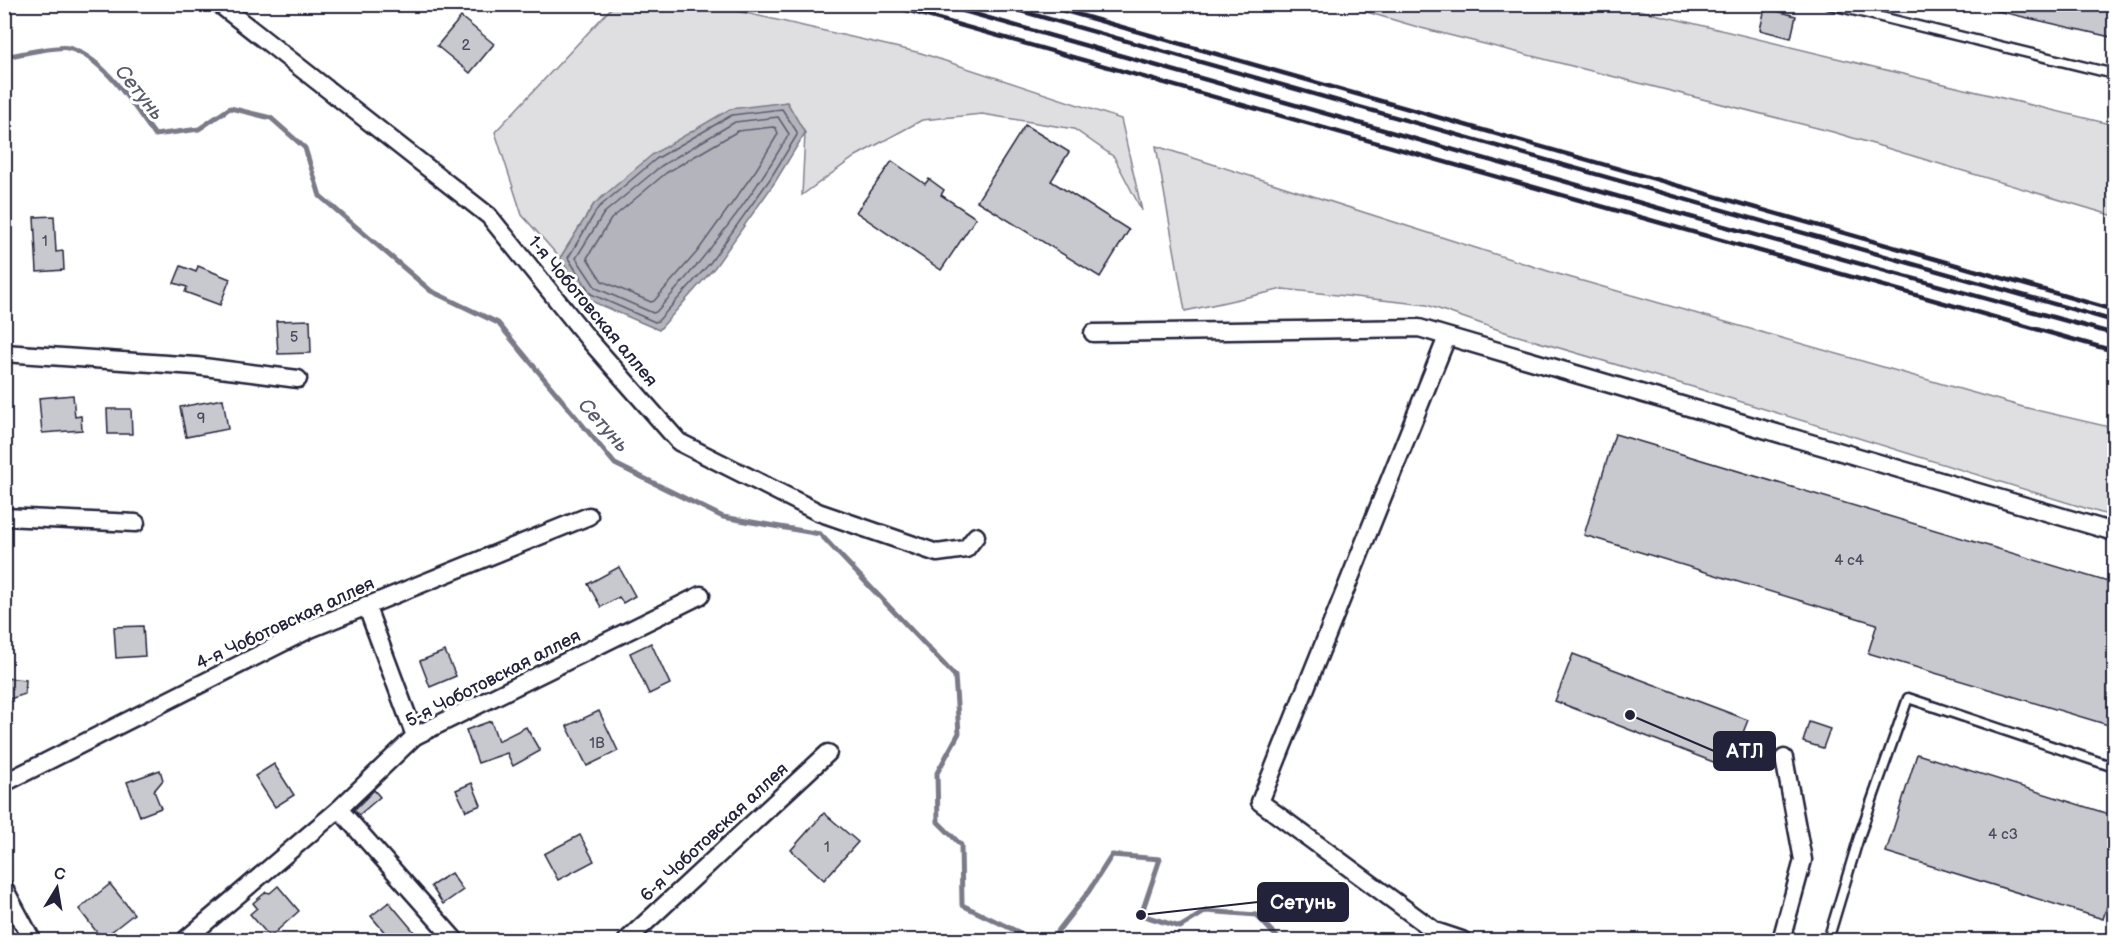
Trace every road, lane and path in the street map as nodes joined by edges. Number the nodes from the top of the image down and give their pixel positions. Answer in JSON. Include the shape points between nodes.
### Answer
{"nodes":[{"id":1,"x":219,"y":4,"type":"edge"},
{"id":2,"x":1828,"y":4,"type":"edge"},
{"id":3,"x":2115,"y":74,"type":"edge"},
{"id":4,"x":1093,"y":333,"type":"dead end"},
{"id":5,"x":1447,"y":337,"type":"junction"},
{"id":6,"x":4,"y":353,"type":"edge"},
{"id":7,"x":298,"y":379,"type":"dead end"},
{"id":8,"x":589,"y":516,"type":"dead end"},
{"id":9,"x":4,"y":517,"type":"edge"},
{"id":10,"x":136,"y":523,"type":"dead end"},
{"id":11,"x":2115,"y":532,"type":"edge"},
{"id":12,"x":976,"y":536,"type":"dead end"},
{"id":13,"x":701,"y":595,"type":"dead end"},
{"id":14,"x":366,"y":605,"type":"junction"},
{"id":15,"x":415,"y":736,"type":"junction"},
{"id":16,"x":828,"y":753,"type":"dead end"},
{"id":17,"x":1784,"y":758,"type":"dead end"},
{"id":18,"x":2115,"y":767,"type":"edge"},
{"id":19,"x":4,"y":783,"type":"edge"},
{"id":20,"x":339,"y":809,"type":"junction"},
{"id":21,"x":4,"y":888,"type":"edge"},
{"id":22,"x":32,"y":940,"type":"edge"},
{"id":23,"x":185,"y":940,"type":"edge"},
{"id":24,"x":455,"y":940,"type":"edge"},
{"id":25,"x":627,"y":940,"type":"edge"},
{"id":26,"x":1462,"y":940,"type":"edge"},
{"id":27,"x":1781,"y":940,"type":"edge"},
{"id":28,"x":1828,"y":940,"type":"edge"}],
"edges":[{"from":1,"to":12,"type":"street","name":"1-я Чоботовская аллея","via":[[489,216],[590,341],[679,442],[818,512],[937,553],[966,549]]},
{"from":2,"to":3,"type":"lane"},
{"from":4,"to":5,"type":"street","via":[[1419,328]]},
{"from":5,"to":11,"type":"street"},
{"from":5,"to":26,"type":"street","via":[[1260,802],[1435,931]]},
{"from":6,"to":7,"type":"street","via":[[196,366]]},
{"from":8,"to":14,"type":"street","name":"4-я Чоботовская аллея"},
{"from":9,"to":10,"type":"street"},
{"from":13,"to":15,"type":"street","name":"5-я Чоботовская аллея"},
{"from":14,"to":15,"type":"street"},
{"from":14,"to":19,"type":"street","name":"4-я Чоботовская аллея","via":[[310,629]]},
{"from":15,"to":20,"type":"street","name":"5-я Чоботовская аллея"},
{"from":16,"to":25,"type":"street","name":"6-я Чоботовская аллея"},
{"from":17,"to":27,"type":"street","via":[[1803,860]]},
{"from":18,"to":28,"type":"lane","via":[[1908,698]]},
{"from":20,"to":23,"type":"street","name":"5-я Чоботовская аллея"},
{"from":20,"to":24,"type":"street"},
{"from":21,"to":22,"type":"street"}]}
